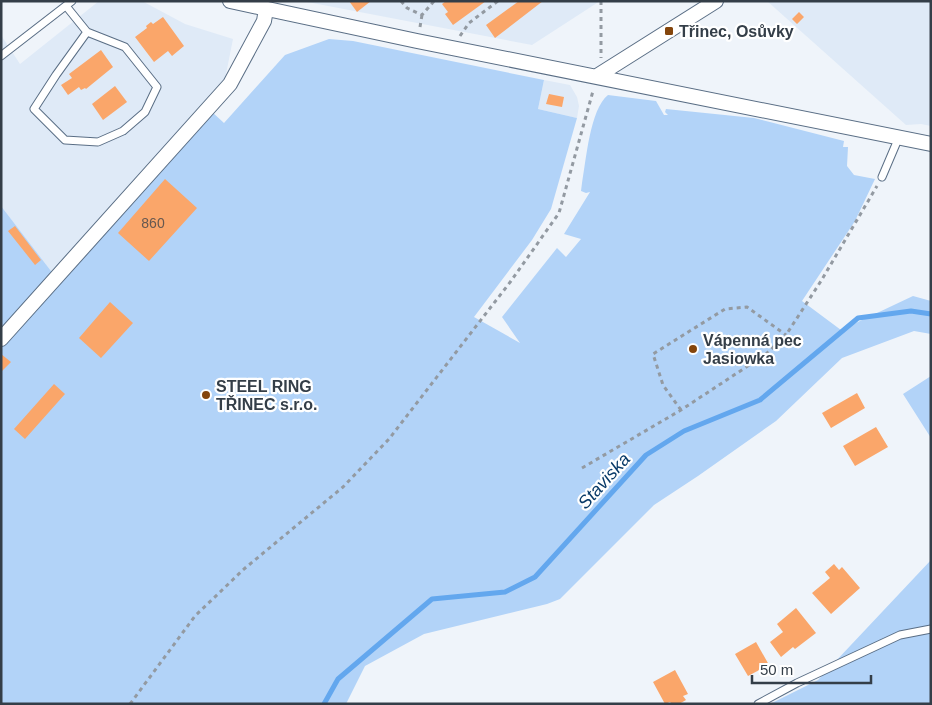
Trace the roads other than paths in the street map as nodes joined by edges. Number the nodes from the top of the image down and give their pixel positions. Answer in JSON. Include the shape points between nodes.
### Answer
{"nodes":[{"id":1,"x":230,"y":1,"type":"edge"},
{"id":2,"x":716,"y":1,"type":"edge"},
{"id":3,"x":69,"y":4,"type":"edge"},
{"id":4,"x":266,"y":9,"type":"junction"},
{"id":5,"x":87,"y":32,"type":"junction"},
{"id":6,"x":1,"y":56,"type":"edge"},
{"id":7,"x":597,"y":76,"type":"junction"},
{"id":8,"x":899,"y":137,"type":"junction"},
{"id":9,"x":931,"y":144,"type":"edge"},
{"id":10,"x":882,"y":177,"type":"road end"},
{"id":11,"x":1,"y":339,"type":"edge"},
{"id":12,"x":931,"y":629,"type":"edge"},
{"id":13,"x":758,"y":704,"type":"edge"}],
"edges":[{"from":1,"to":4,"type":"street"},
{"from":2,"to":7,"type":"street"},
{"from":3,"to":5,"type":"lane"},
{"from":3,"to":6,"type":"lane"},
{"from":4,"to":7,"type":"street"},
{"from":4,"to":11,"type":"street","via":[[264,22],[230,84]]},
{"from":5,"to":5,"type":"lane","via":[[125,47],[157,87],[145,112],[123,131],[98,142],[65,140],[34,109]]},
{"from":7,"to":8,"type":"street"},
{"from":8,"to":9,"type":"street"},
{"from":8,"to":10,"type":"lane"},
{"from":12,"to":13,"type":"lane","via":[[900,635]]}]}
